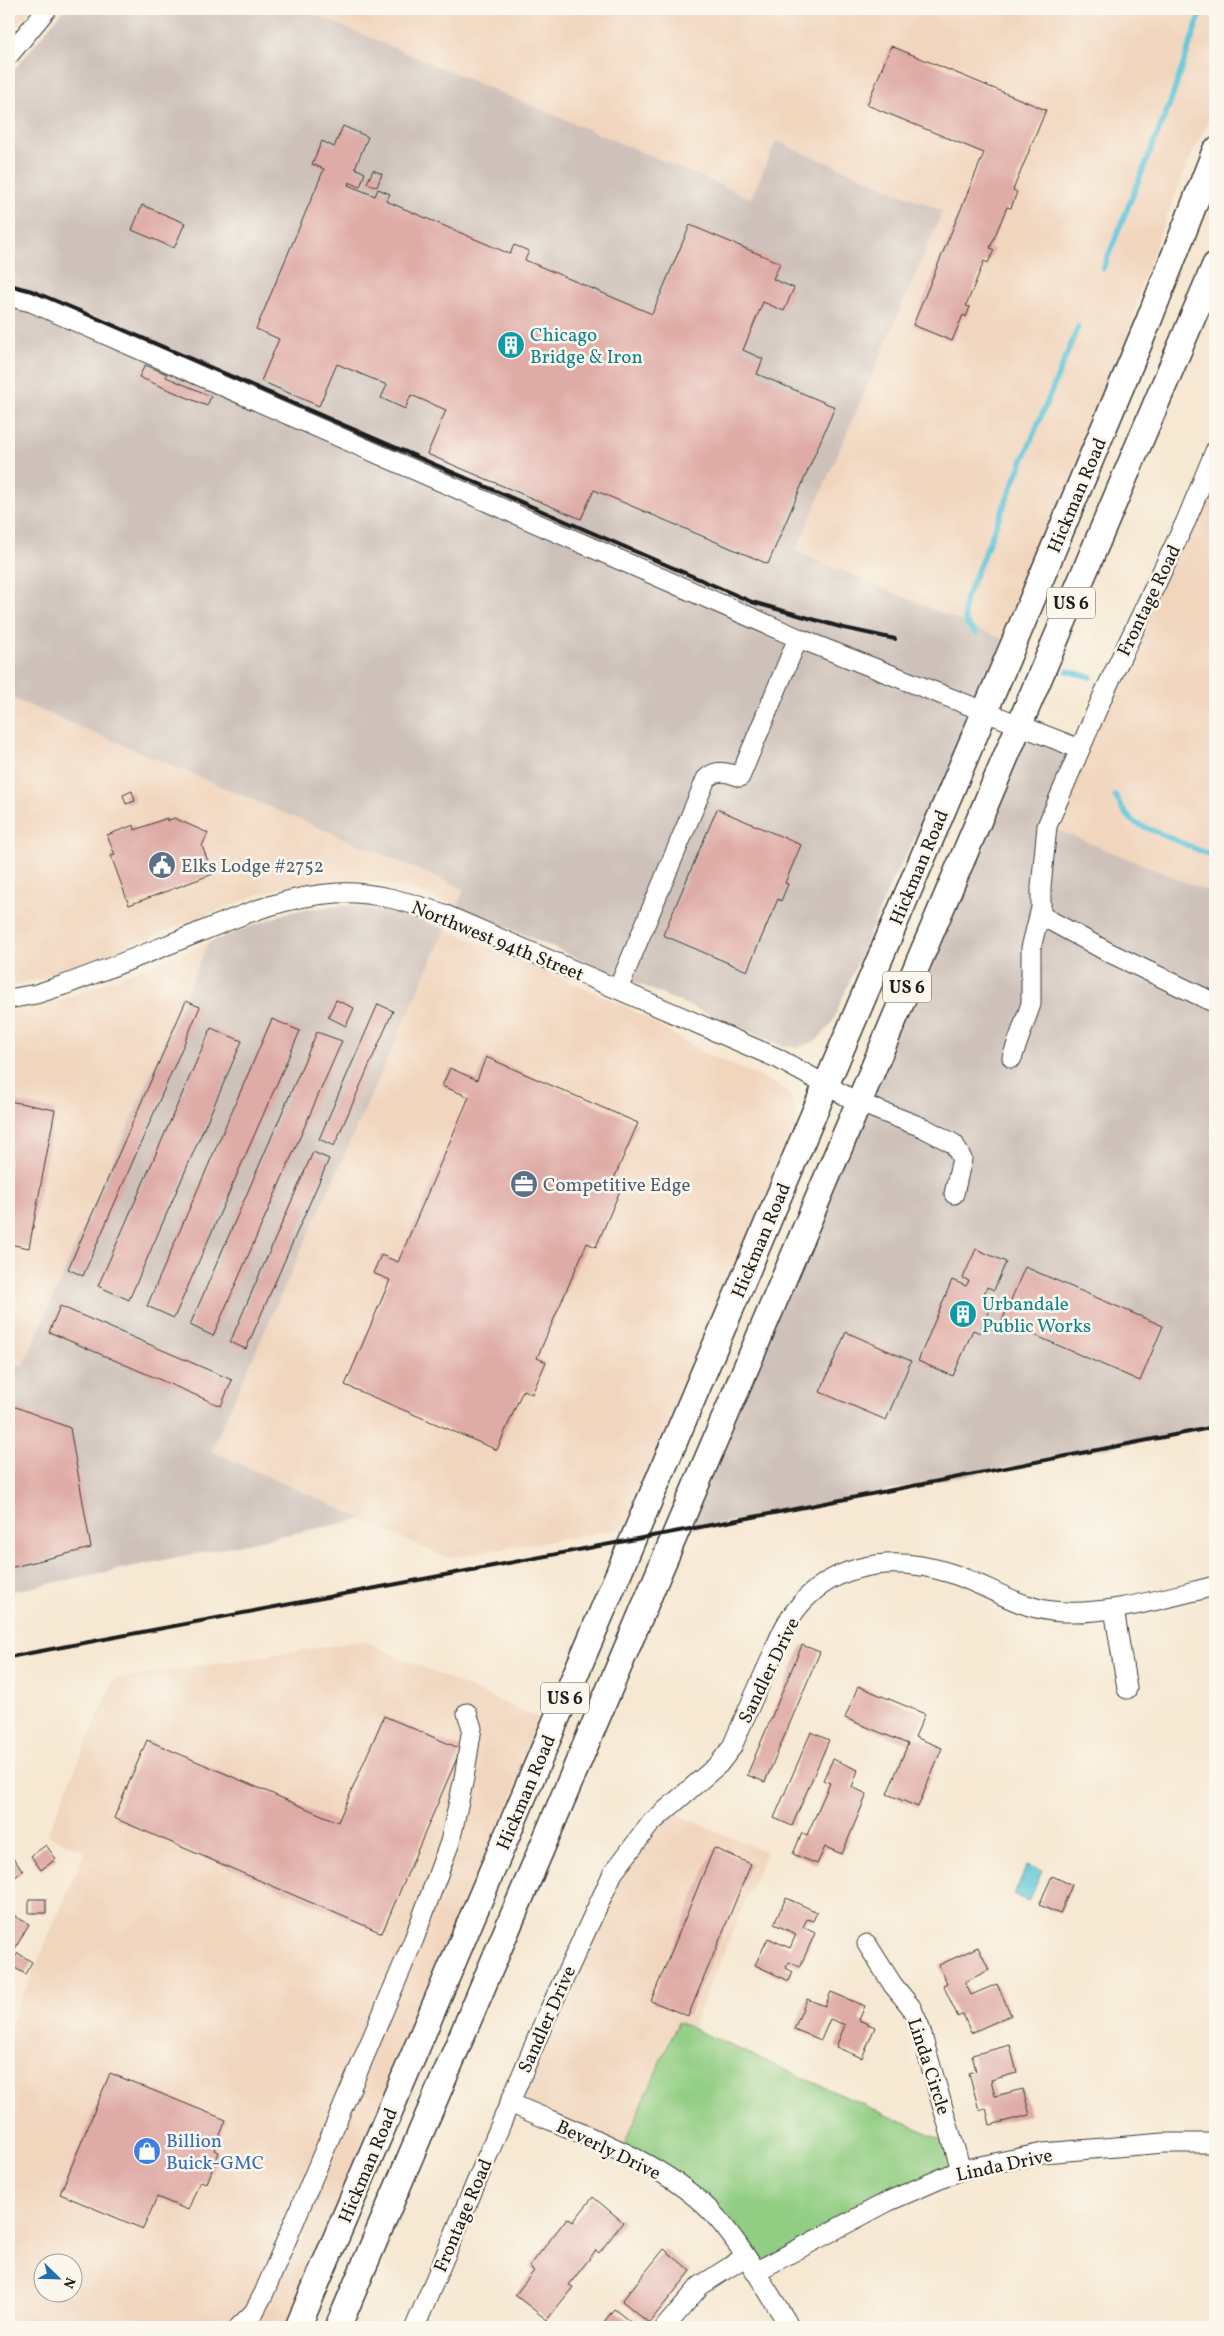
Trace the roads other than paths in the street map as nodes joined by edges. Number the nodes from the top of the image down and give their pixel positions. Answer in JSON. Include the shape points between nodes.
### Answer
{"nodes":[{"id":1,"x":47,"y":9,"type":"edge"},
{"id":2,"x":9,"y":55,"type":"edge"},
{"id":3,"x":1215,"y":151,"type":"edge"},
{"id":4,"x":1215,"y":265,"type":"edge"},
{"id":5,"x":9,"y":300,"type":"edge"},
{"id":6,"x":1215,"y":451,"type":"edge"},
{"id":7,"x":798,"y":638,"type":"junction"},
{"id":8,"x":984,"y":713,"type":"junction"},
{"id":9,"x":1019,"y":727,"type":"junction"},
{"id":10,"x":1080,"y":749,"type":"junction"},
{"id":11,"x":1040,"y":915,"type":"junction"},
{"id":12,"x":618,"y":990,"type":"junction"},
{"id":13,"x":9,"y":999,"type":"edge"},
{"id":14,"x":1215,"y":1003,"type":"edge"},
{"id":15,"x":1012,"y":1058,"type":"dead end"},
{"id":16,"x":826,"y":1085,"type":"junction"},
{"id":17,"x":857,"y":1102,"type":"junction"},
{"id":18,"x":954,"y":1194,"type":"dead end"},
{"id":19,"x":1215,"y":1586,"type":"edge"},
{"id":20,"x":1114,"y":1610,"type":"junction"},
{"id":21,"x":1127,"y":1689,"type":"dead end"},
{"id":22,"x":467,"y":1713,"type":"dead end"},
{"id":23,"x":867,"y":1944,"type":"dead end"},
{"id":24,"x":510,"y":2103,"type":"junction"},
{"id":25,"x":1215,"y":2143,"type":"edge"},
{"id":26,"x":961,"y":2170,"type":"junction"},
{"id":27,"x":750,"y":2265,"type":"junction"},
{"id":28,"x":239,"y":2327,"type":"edge"},
{"id":29,"x":298,"y":2327,"type":"edge"},
{"id":30,"x":338,"y":2327,"type":"edge"},
{"id":31,"x":414,"y":2327,"type":"edge"},
{"id":32,"x":665,"y":2327,"type":"edge"},
{"id":33,"x":790,"y":2327,"type":"edge"}],
"edges":[{"from":1,"to":2,"type":"street"},
{"from":3,"to":8,"type":"main road","name":"Hickman Road","number":"US 6","via":[[1149,320]]},
{"from":4,"to":9,"type":"main road","name":"Hickman Road","number":"US 6"},
{"from":5,"to":7,"type":"street","via":[[14,298],[39,305]]},
{"from":6,"to":10,"type":"street","name":"Frontage Road"},
{"from":7,"to":8,"type":"street"},
{"from":7,"to":12,"type":"street","via":[[740,777],[718,772],[706,779]]},
{"from":8,"to":9,"type":"street"},
{"from":8,"to":16,"type":"main road","name":"Hickman Road","number":"US 6"},
{"from":9,"to":10,"type":"street"},
{"from":9,"to":17,"type":"main road","name":"Hickman Road","number":"US 6"},
{"from":10,"to":11,"type":"street","name":"Frontage Road","via":[[1048,826]]},
{"from":11,"to":14,"type":"street","via":[[1108,952]]},
{"from":11,"to":15,"type":"street","name":"Frontage Road","via":[[1031,948],[1030,1004]]},
{"from":12,"to":13,"type":"street","name":"Northwest 94th Street","via":[[441,913],[374,895],[339,893],[311,895],[273,904],[64,985]]},
{"from":12,"to":16,"type":"street","name":"Northwest 94th Street","via":[[777,1058]]},
{"from":16,"to":17,"type":"street","name":"Northwest 94th Street"},
{"from":16,"to":29,"type":"main road","name":"Hickman Road","number":"US 6"},
{"from":17,"to":18,"type":"street","name":"Northwest 94th Street","via":[[924,1128],[954,1144],[962,1159]]},
{"from":17,"to":30,"type":"main road","name":"Hickman Road","number":"US 6"},
{"from":19,"to":20,"type":"street","name":"Sandler Drive"},
{"from":20,"to":21,"type":"street"},
{"from":20,"to":24,"type":"street","name":"Sandler Drive","via":[[1053,1611],[1022,1605],[950,1573],[907,1564],[878,1563],[842,1573],[810,1594],[787,1622],[732,1747],[719,1764],[651,1823],[613,1874]]},
{"from":22,"to":28,"type":"street","via":[[472,1728],[450,1842],[414,1939],[264,2293],[254,2312]]},
{"from":23,"to":26,"type":"street","name":"Linda Circle","via":[[911,2007],[919,2025]]},
{"from":24,"to":27,"type":"street","name":"Beverly Drive","via":[[636,2159],[676,2182],[718,2220]]},
{"from":24,"to":31,"type":"street","name":"Frontage Road"},
{"from":25,"to":26,"type":"street","name":"Linda Drive","via":[[1164,2143],[1043,2154]]},
{"from":26,"to":27,"type":"street","name":"Linda Drive"},
{"from":27,"to":32,"type":"street","name":"Linda Drive","via":[[700,2286]]},
{"from":27,"to":33,"type":"street","name":"Beverly Drive"}]}
